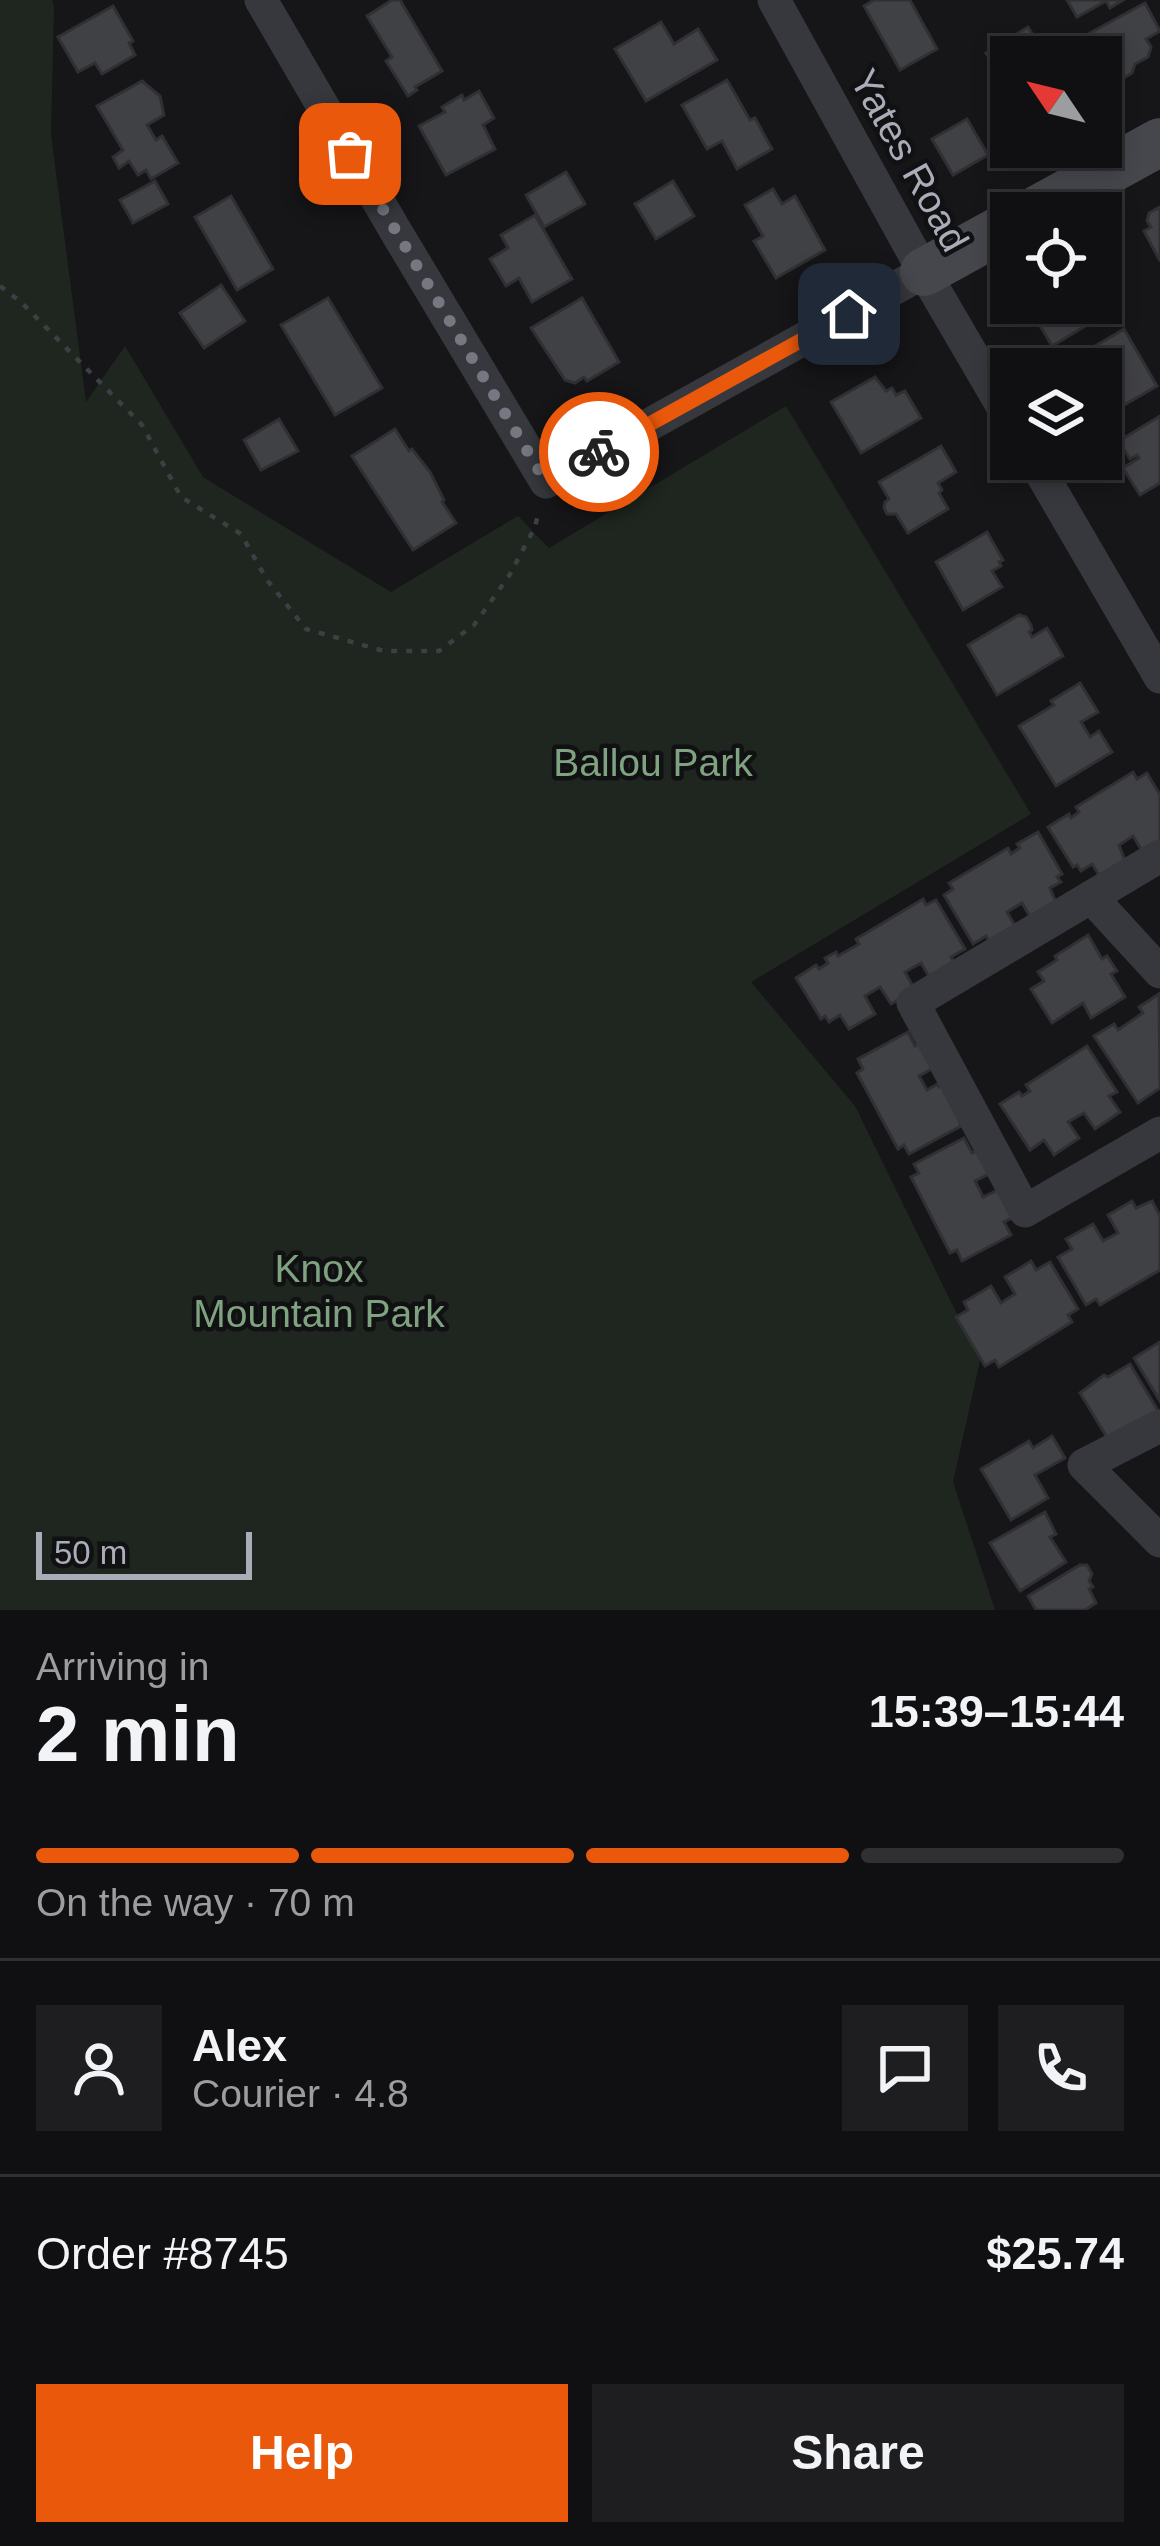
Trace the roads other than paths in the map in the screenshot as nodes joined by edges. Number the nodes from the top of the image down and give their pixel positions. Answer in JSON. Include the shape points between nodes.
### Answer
{"nodes":[{"id":1,"x":261,"y":0,"type":"edge"},
{"id":2,"x":774,"y":0,"type":"edge"},
{"id":3,"x":1160,"y":142,"type":"edge"},
{"id":4,"x":1069,"y":192,"type":"edge"},
{"id":5,"x":990,"y":236,"type":"edge"},
{"id":6,"x":924,"y":272,"type":"junction"},
{"id":7,"x":990,"y":385,"type":"edge"},
{"id":8,"x":1045,"y":480,"type":"edge"},
{"id":9,"x":1160,"y":677,"type":"edge"},
{"id":10,"x":1160,"y":856,"type":"edge"},
{"id":11,"x":1091,"y":897,"type":"junction"},
{"id":12,"x":1160,"y":972,"type":"edge"},
{"id":13,"x":1160,"y":1133,"type":"edge"},
{"id":14,"x":1160,"y":1426,"type":"edge"},
{"id":15,"x":1160,"y":1541,"type":"edge"}],
"edges":[{"from":1,"to":6,"type":"street","via":[[546,482]]},
{"from":2,"to":6,"type":"street","name":"Yates Road"},
{"from":3,"to":4,"type":"street"},
{"from":5,"to":6,"type":"street"},
{"from":6,"to":7,"type":"street","name":"Yates Road"},
{"from":8,"to":9,"type":"street"},
{"from":10,"to":11,"type":"street"},
{"from":11,"to":12,"type":"street"},
{"from":11,"to":13,"type":"street","via":[[913,1003],[1025,1211]]},
{"from":14,"to":15,"type":"street","via":[[1084,1465]]}]}
